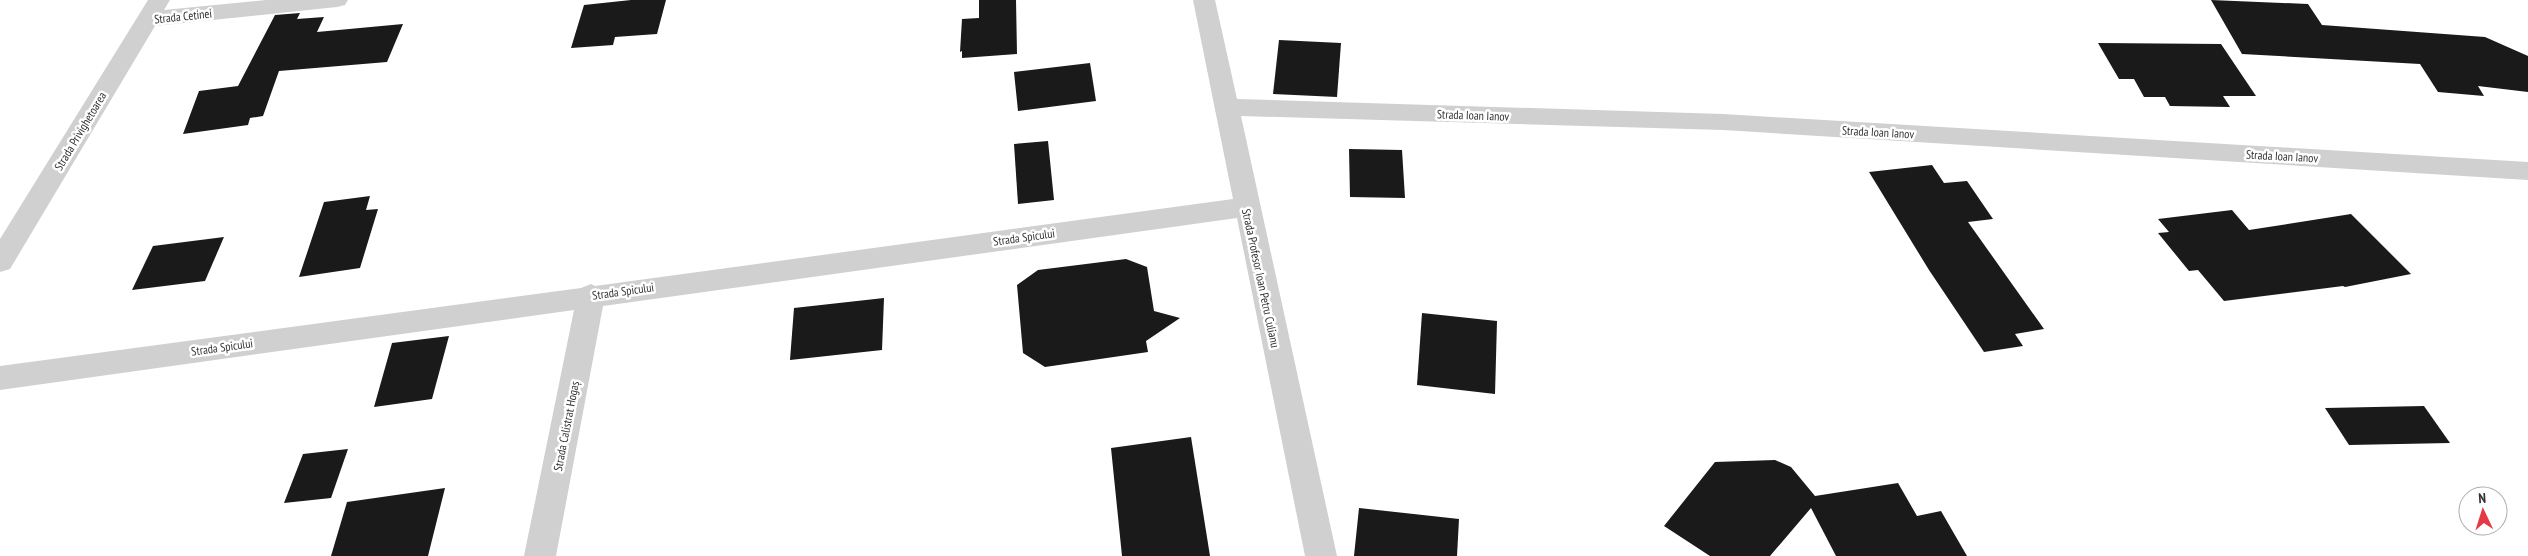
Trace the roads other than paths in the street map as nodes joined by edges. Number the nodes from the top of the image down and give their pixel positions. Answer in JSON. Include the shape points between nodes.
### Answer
{"nodes":[{"id":1,"x":337,"y":0,"type":"edge"},
{"id":2,"x":1204,"y":0,"type":"edge"},
{"id":3,"x":154,"y":10,"type":"edge"},
{"id":4,"x":1227,"y":107,"type":"junction"},
{"id":5,"x":2528,"y":171,"type":"edge"},
{"id":6,"x":1246,"y":207,"type":"junction"},
{"id":7,"x":0,"y":262,"type":"edge"},
{"id":8,"x":591,"y":295,"type":"junction"},
{"id":9,"x":0,"y":378,"type":"edge"},
{"id":10,"x":540,"y":556,"type":"edge"},
{"id":11,"x":1321,"y":556,"type":"edge"}],
"edges":[{"from":1,"to":3,"type":"street","name":"Strada Cetinei"},
{"from":2,"to":4,"type":"street","name":"Strada Profesor Ioan Petru Culianu"},
{"from":3,"to":7,"type":"street","name":"Strada Privighetoarea"},
{"from":4,"to":5,"type":"street","name":"Strada Ioan Ianov","via":[[1723,122]]},
{"from":4,"to":6,"type":"street","name":"Strada Profesor Ioan Petru Culianu"},
{"from":6,"to":8,"type":"street","name":"Strada Spicului"},
{"from":6,"to":11,"type":"street","name":"Strada Profesor Ioan Petru Culianu"},
{"from":8,"to":9,"type":"street","name":"Strada Spicului"},
{"from":8,"to":10,"type":"street","name":"Strada Calistrat Hogaș"}]}
